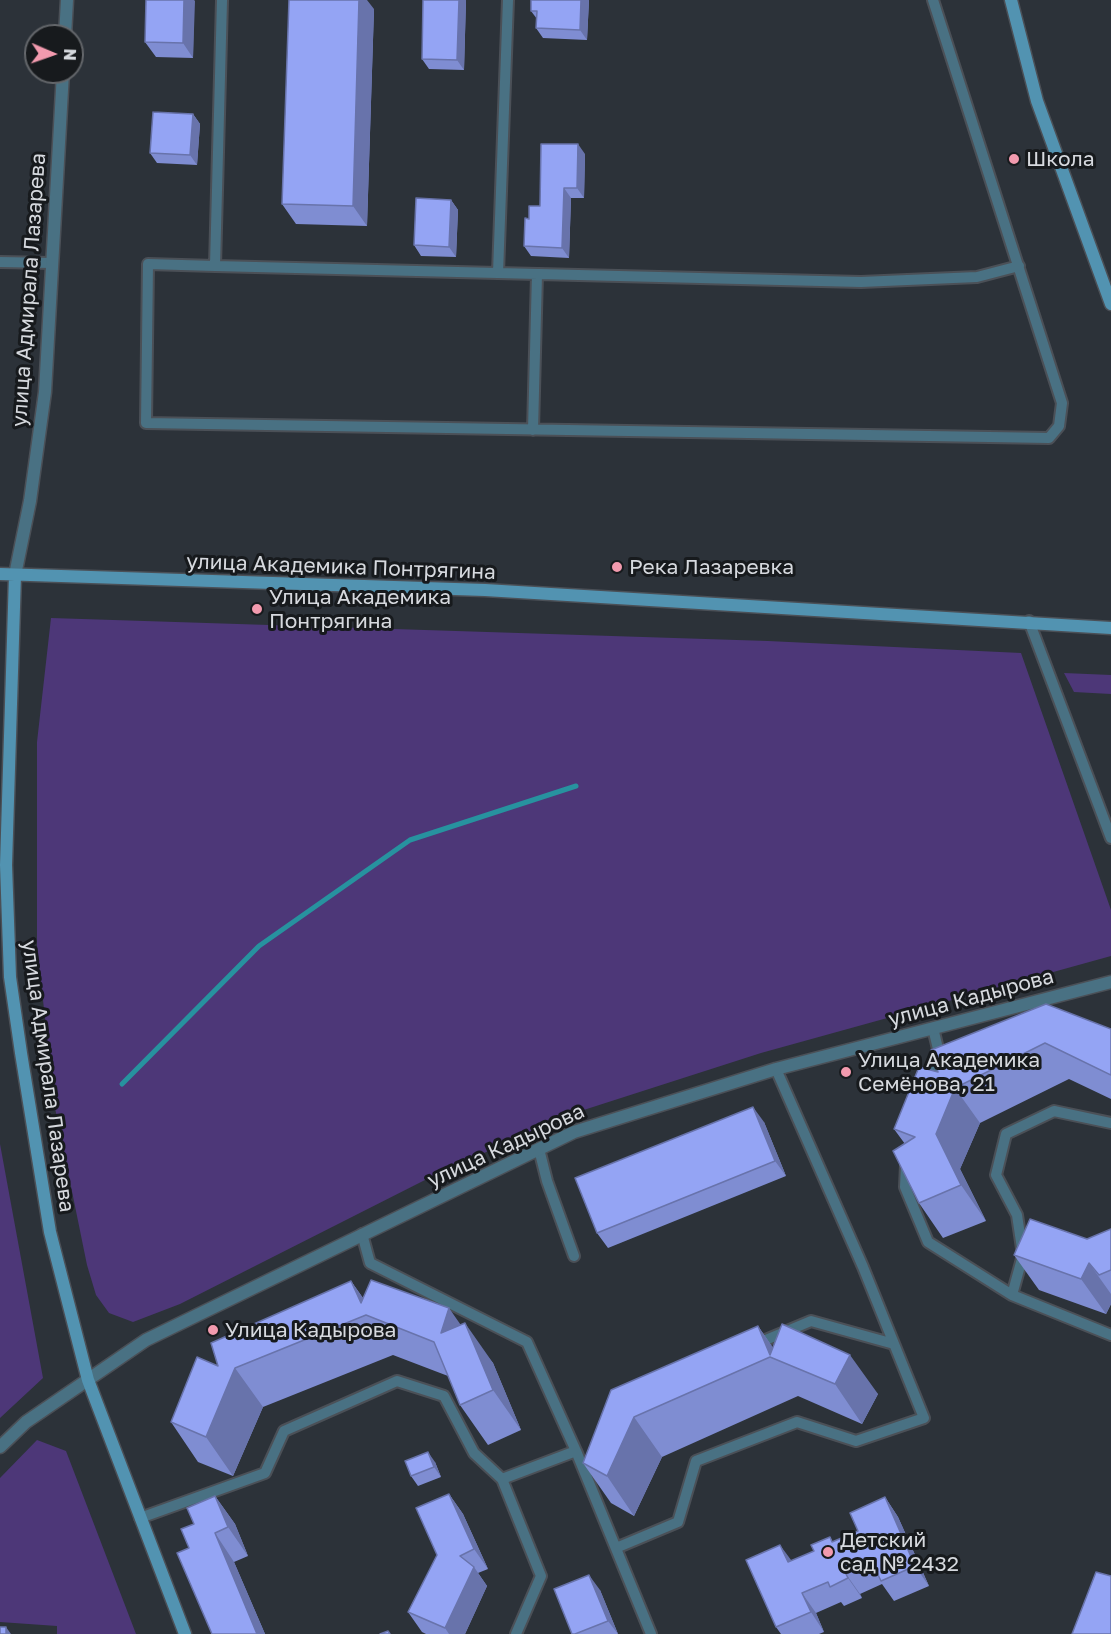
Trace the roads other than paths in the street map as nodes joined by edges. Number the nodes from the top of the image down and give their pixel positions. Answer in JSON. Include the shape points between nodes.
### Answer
{"nodes":[{"id":1,"x":67,"y":0,"type":"edge"},
{"id":2,"x":222,"y":0,"type":"edge"},
{"id":3,"x":508,"y":0,"type":"edge"},
{"id":4,"x":933,"y":0,"type":"edge"},
{"id":5,"x":1011,"y":0,"type":"edge"},
{"id":6,"x":65,"y":24,"type":"edge"},
{"id":7,"x":62,"y":84,"type":"edge"},
{"id":8,"x":0,"y":262,"type":"edge"},
{"id":9,"x":52,"y":263,"type":"junction"},
{"id":10,"x":215,"y":266,"type":"junction"},
{"id":11,"x":1019,"y":266,"type":"junction"},
{"id":12,"x":498,"y":273,"type":"junction"},
{"id":13,"x":537,"y":274,"type":"junction"},
{"id":14,"x":1111,"y":304,"type":"edge"},
{"id":15,"x":533,"y":430,"type":"junction"},
{"id":16,"x":0,"y":574,"type":"edge"},
{"id":17,"x":15,"y":575,"type":"junction"},
{"id":18,"x":1029,"y":621,"type":"junction"},
{"id":19,"x":1111,"y":628,"type":"edge"},
{"id":20,"x":1111,"y":838,"type":"edge"},
{"id":21,"x":4,"y":937,"type":"edge"},
{"id":22,"x":1111,"y":982,"type":"edge"},
{"id":23,"x":933,"y":1028,"type":"junction"},
{"id":24,"x":776,"y":1069,"type":"junction"},
{"id":25,"x":921,"y":1096,"type":"edge"},
{"id":26,"x":1111,"y":1123,"type":"edge"},
{"id":27,"x":539,"y":1149,"type":"junction"},
{"id":28,"x":907,"y":1157,"type":"edge"},
{"id":29,"x":362,"y":1234,"type":"junction"},
{"id":30,"x":574,"y":1256,"type":"dead end"},
{"id":31,"x":1012,"y":1295,"type":"junction"},
{"id":32,"x":1111,"y":1335,"type":"edge"},
{"id":33,"x":894,"y":1344,"type":"junction"},
{"id":34,"x":747,"y":1348,"type":"edge"},
{"id":35,"x":88,"y":1380,"type":"junction"},
{"id":36,"x":0,"y":1447,"type":"edge"},
{"id":37,"x":576,"y":1451,"type":"junction"},
{"id":38,"x":502,"y":1479,"type":"junction"},
{"id":39,"x":140,"y":1518,"type":"junction"},
{"id":40,"x":616,"y":1548,"type":"junction"},
{"id":41,"x":181,"y":1633,"type":"edge"},
{"id":42,"x":516,"y":1634,"type":"edge"},
{"id":43,"x":651,"y":1634,"type":"edge"}],
"edges":[{"from":1,"to":6,"type":"street"},
{"from":2,"to":10,"type":"lane"},
{"from":3,"to":12,"type":"lane"},
{"from":4,"to":11,"type":"lane"},
{"from":5,"to":14,"type":"street","via":[[1037,101]]},
{"from":7,"to":9,"type":"street","name":"улица Адмирала Лазарева"},
{"from":8,"to":9,"type":"lane"},
{"from":9,"to":17,"type":"street","name":"улица Адмирала Лазарева","via":[[45,392]]},
{"from":10,"to":12,"type":"lane"},
{"from":10,"to":15,"type":"lane","via":[[148,264],[146,423]]},
{"from":11,"to":13,"type":"lane","via":[[978,278],[861,282]]},
{"from":11,"to":15,"type":"lane","via":[[1062,403],[1059,426],[1049,438]]},
{"from":12,"to":13,"type":"lane"},
{"from":13,"to":15,"type":"lane"},
{"from":16,"to":17,"type":"street","name":"улица Академика Понтрягина"},
{"from":17,"to":18,"type":"street","name":"улица Академика Понтрягина","via":[[485,591]]},
{"from":17,"to":21,"type":"street","name":"улица Адмирала Лазарева"},
{"from":18,"to":19,"type":"street","name":"улица Академика Понтрягина"},
{"from":18,"to":20,"type":"lane"},
{"from":21,"to":35,"type":"street","name":"улица Адмирала Лазарева","via":[[50,1232]]},
{"from":22,"to":23,"type":"street","name":"улица Кадырова"},
{"from":23,"to":24,"type":"street","name":"улица Кадырова"},
{"from":23,"to":25,"type":"lane","via":[[939,1053]]},
{"from":24,"to":27,"type":"street","name":"улица Кадырова","via":[[574,1132]]},
{"from":24,"to":33,"type":"lane"},
{"from":26,"to":31,"type":"lane","via":[[1054,1110],[1006,1134],[996,1175],[1017,1215],[1023,1255]]},
{"from":27,"to":29,"type":"street","name":"улица Кадырова"},
{"from":27,"to":30,"type":"lane"},
{"from":28,"to":31,"type":"lane","via":[[905,1187],[928,1242]]},
{"from":29,"to":35,"type":"street","name":"улица Кадырова","via":[[146,1340]]},
{"from":29,"to":37,"type":"lane","via":[[370,1263],[527,1342]]},
{"from":31,"to":32,"type":"lane"},
{"from":33,"to":34,"type":"lane","via":[[811,1321]]},
{"from":33,"to":40,"type":"lane","via":[[924,1418],[856,1441],[796,1422],[696,1461],[678,1522]]},
{"from":35,"to":36,"type":"street","name":"улица Кадырова","via":[[26,1422]]},
{"from":35,"to":39,"type":"street","name":"улица Адмирала Лазарева"},
{"from":37,"to":38,"type":"lane"},
{"from":37,"to":40,"type":"lane","via":[[589,1471]]},
{"from":38,"to":39,"type":"lane","via":[[474,1453],[444,1396],[397,1382],[284,1431],[266,1473]]},
{"from":38,"to":42,"type":"lane","via":[[541,1576]]},
{"from":39,"to":41,"type":"street","name":"улица Адмирала Лазарева"},
{"from":40,"to":43,"type":"lane"}]}
